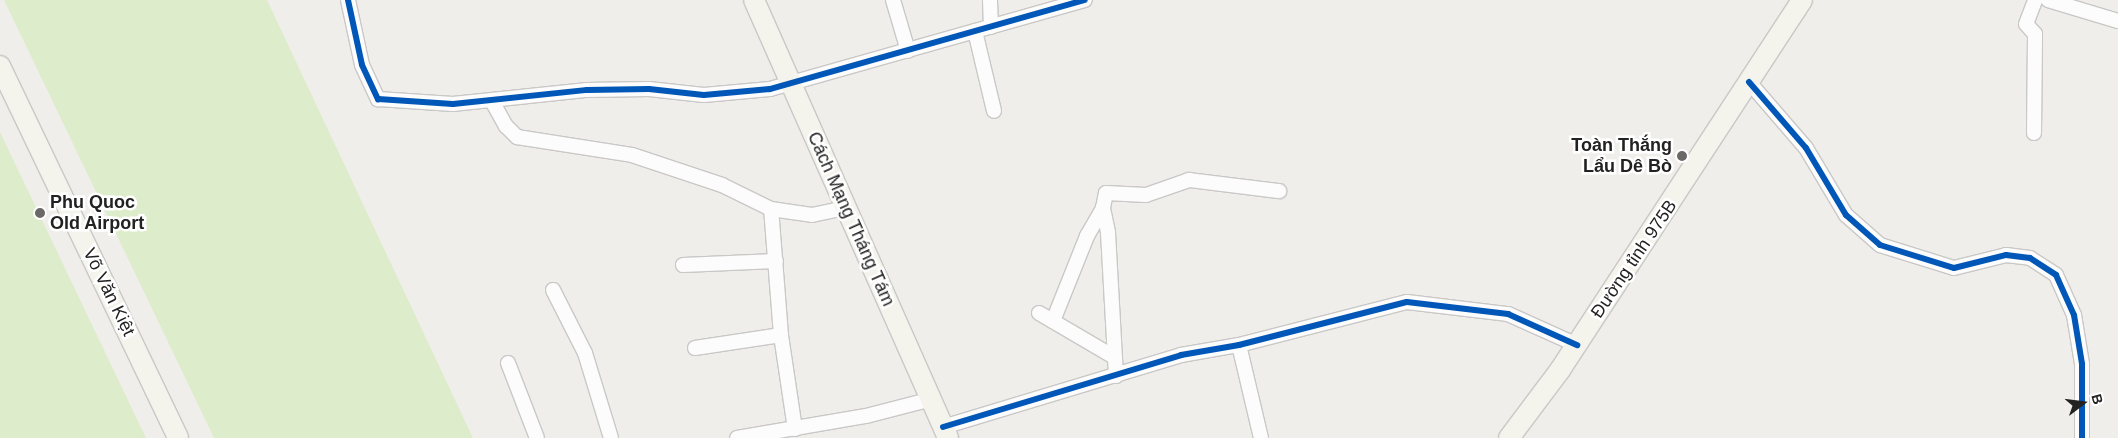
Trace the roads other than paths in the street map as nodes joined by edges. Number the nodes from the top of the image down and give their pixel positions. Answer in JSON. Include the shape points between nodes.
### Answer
{"nodes":[{"id":1,"x":348,"y":0,"type":"edge"},
{"id":2,"x":754,"y":0,"type":"edge"},
{"id":3,"x":894,"y":0,"type":"edge"},
{"id":4,"x":990,"y":0,"type":"edge"},
{"id":5,"x":1085,"y":0,"type":"edge"},
{"id":6,"x":1802,"y":0,"type":"edge"},
{"id":7,"x":2035,"y":0,"type":"edge"},
{"id":8,"x":2048,"y":0,"type":"edge"},
{"id":9,"x":2118,"y":21,"type":"edge"},
{"id":10,"x":991,"y":27,"type":"junction"},
{"id":11,"x":975,"y":31,"type":"junction"},
{"id":12,"x":908,"y":51,"type":"junction"},
{"id":13,"x":0,"y":66,"type":"edge"},
{"id":14,"x":1750,"y":82,"type":"junction"},
{"id":15,"x":790,"y":85,"type":"junction"},
{"id":16,"x":492,"y":101,"type":"junction"},
{"id":17,"x":994,"y":111,"type":"dead end"},
{"id":18,"x":2034,"y":133,"type":"dead end"},
{"id":19,"x":1279,"y":191,"type":"dead end"},
{"id":20,"x":846,"y":208,"type":"junction"},
{"id":21,"x":1103,"y":208,"type":"junction"},
{"id":22,"x":772,"y":209,"type":"junction"},
{"id":23,"x":776,"y":261,"type":"junction"},
{"id":24,"x":683,"y":265,"type":"dead end"},
{"id":25,"x":553,"y":290,"type":"dead end"},
{"id":26,"x":1039,"y":313,"type":"dead end"},
{"id":27,"x":1053,"y":321,"type":"junction"},
{"id":28,"x":781,"y":335,"type":"junction"},
{"id":29,"x":1239,"y":345,"type":"junction"},
{"id":30,"x":1577,"y":345,"type":"junction"},
{"id":31,"x":695,"y":348,"type":"dead end"},
{"id":32,"x":1114,"y":357,"type":"junction"},
{"id":33,"x":508,"y":363,"type":"dead end"},
{"id":34,"x":1116,"y":376,"type":"junction"},
{"id":35,"x":932,"y":399,"type":"junction"},
{"id":36,"x":795,"y":429,"type":"junction"},
{"id":37,"x":946,"y":432,"type":"edge"},
{"id":38,"x":178,"y":438,"type":"edge"},
{"id":39,"x":537,"y":438,"type":"edge"},
{"id":40,"x":611,"y":438,"type":"edge"},
{"id":41,"x":737,"y":438,"type":"edge"},
{"id":42,"x":1261,"y":438,"type":"edge"},
{"id":43,"x":1509,"y":438,"type":"edge"},
{"id":44,"x":2082,"y":438,"type":"edge"}],
"edges":[{"from":1,"to":16,"type":"street","via":[[362,65],[378,99],[453,104]]},
{"from":2,"to":15,"type":"street","name":"Cách Mạng Tháng Tám"},
{"from":3,"to":12,"type":"street"},
{"from":4,"to":10,"type":"street"},
{"from":5,"to":10,"type":"street"},
{"from":6,"to":14,"type":"street","name":"Đường tỉnh 975B"},
{"from":7,"to":18,"type":"street","via":[[2026,24],[2035,34]]},
{"from":8,"to":9,"type":"street"},
{"from":10,"to":11,"type":"street"},
{"from":11,"to":12,"type":"street"},
{"from":11,"to":17,"type":"street"},
{"from":12,"to":15,"type":"street"},
{"from":13,"to":38,"type":"street","name":"Võ Văn Kiệt"},
{"from":14,"to":30,"type":"street","name":"Đường tỉnh 975B"},
{"from":14,"to":44,"type":"street","via":[[1806,148],[1846,215],[1880,246],[1954,268],[2006,255],[2030,258],[2056,275],[2074,315],[2082,364]]},
{"from":15,"to":16,"type":"street","via":[[704,95],[649,89],[587,90]]},
{"from":15,"to":20,"type":"street","name":"Cách Mạng Tháng Tám"},
{"from":16,"to":22,"type":"street","via":[[506,126],[517,137],[632,155],[722,185]]},
{"from":19,"to":21,"type":"street","via":[[1189,180],[1146,194],[1106,193]]},
{"from":20,"to":22,"type":"street","via":[[812,216]]},
{"from":20,"to":35,"type":"street","name":"Cách Mạng Tháng Tám"},
{"from":21,"to":27,"type":"street","via":[[1086,236]]},
{"from":21,"to":32,"type":"street","via":[[1108,232]]},
{"from":22,"to":23,"type":"street"},
{"from":23,"to":24,"type":"street"},
{"from":23,"to":28,"type":"street"},
{"from":25,"to":40,"type":"street","via":[[585,353]]},
{"from":26,"to":27,"type":"street"},
{"from":27,"to":32,"type":"street"},
{"from":28,"to":31,"type":"street"},
{"from":28,"to":36,"type":"street"},
{"from":29,"to":30,"type":"street","via":[[1407,302],[1508,314]]},
{"from":29,"to":34,"type":"street","via":[[1181,355]]},
{"from":29,"to":42,"type":"street"},
{"from":30,"to":43,"type":"street","name":"Đường tỉnh 975B"},
{"from":32,"to":34,"type":"street"},
{"from":33,"to":39,"type":"street"},
{"from":34,"to":37,"type":"street","via":[[1048,392]]},
{"from":35,"to":36,"type":"street"},
{"from":35,"to":37,"type":"street","name":"Cách Mạng Tháng Tám"},
{"from":36,"to":41,"type":"street"}]}
